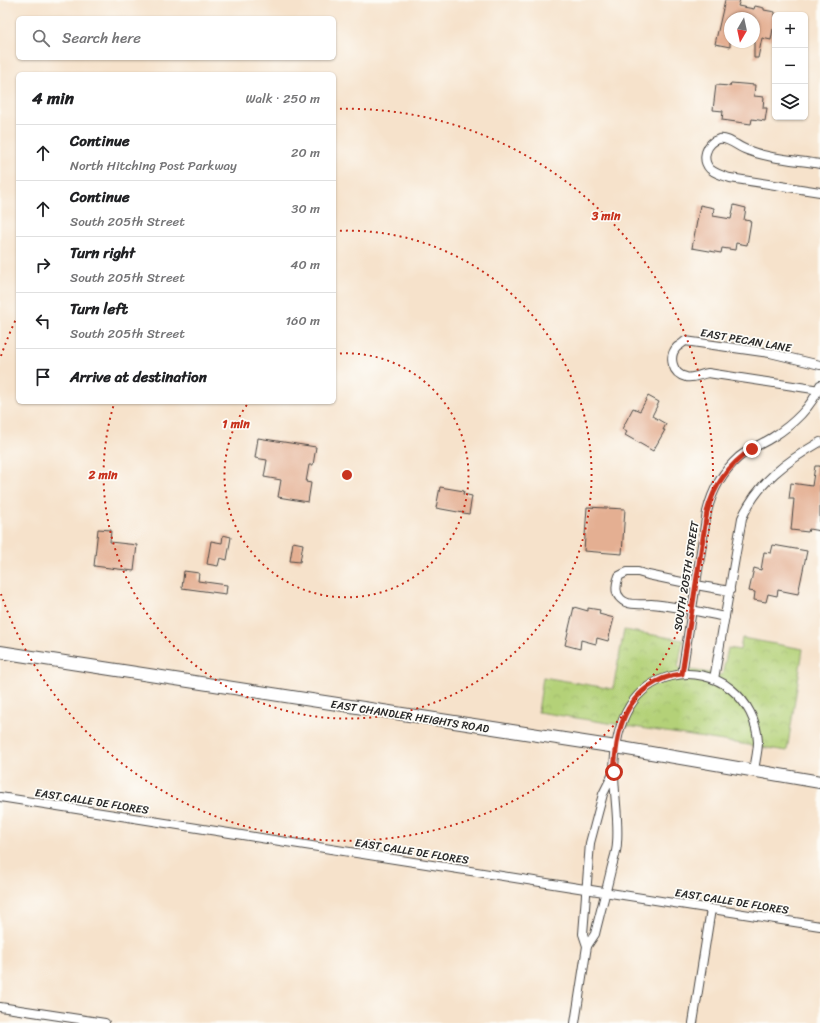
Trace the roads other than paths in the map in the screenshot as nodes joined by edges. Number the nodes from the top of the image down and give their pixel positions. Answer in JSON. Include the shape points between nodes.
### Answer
{"nodes":[{"id":1,"x":820,"y":164,"type":"edge"},
{"id":2,"x":820,"y":192,"type":"edge"},
{"id":3,"x":820,"y":365,"type":"edge"},
{"id":4,"x":819,"y":388,"type":"edge"},
{"id":5,"x":820,"y":442,"type":"edge"},
{"id":6,"x":696,"y":585,"type":"junction"},
{"id":7,"x":730,"y":591,"type":"junction"},
{"id":8,"x":692,"y":611,"type":"junction"},
{"id":9,"x":725,"y":616,"type":"junction"},
{"id":10,"x":0,"y":652,"type":"edge"},
{"id":11,"x":682,"y":674,"type":"junction"},
{"id":12,"x":714,"y":680,"type":"junction"},
{"id":13,"x":616,"y":747,"type":"junction"},
{"id":14,"x":614,"y":772,"type":"junction"},
{"id":15,"x":754,"y":772,"type":"junction"},
{"id":16,"x":820,"y":782,"type":"edge"},
{"id":17,"x":0,"y":797,"type":"edge"},
{"id":18,"x":586,"y":890,"type":"junction"},
{"id":19,"x":606,"y":893,"type":"junction"},
{"id":20,"x":711,"y":909,"type":"junction"},
{"id":21,"x":820,"y":926,"type":"edge"},
{"id":22,"x":587,"y":946,"type":"junction"},
{"id":23,"x":0,"y":1007,"type":"edge"},
{"id":24,"x":105,"y":1023,"type":"edge"},
{"id":25,"x":575,"y":1023,"type":"edge"},
{"id":26,"x":693,"y":1023,"type":"edge"}],
"edges":[{"from":1,"to":2,"type":"street","via":[[758,154],[728,140],[720,139],[710,144],[705,161],[716,174],[730,178]]},
{"from":3,"to":4,"type":"street","name":"EAST PECAN LANE","via":[[770,353],[686,341],[677,347],[672,356],[673,367],[686,378],[708,373]]},
{"from":4,"to":6,"type":"street","name":"SOUTH 205TH STREET","via":[[796,420],[740,457],[718,483],[707,512]]},
{"from":5,"to":7,"type":"street","via":[[778,471],[765,482],[752,499],[742,518]]},
{"from":6,"to":7,"type":"street"},
{"from":6,"to":8,"type":"street","name":"SOUTH 205TH STREET"},
{"from":6,"to":8,"type":"street","via":[[638,572],[628,572],[619,576],[616,584],[617,594],[621,600],[629,604],[652,604]]},
{"from":7,"to":9,"type":"street"},
{"from":8,"to":9,"type":"street"},
{"from":8,"to":11,"type":"street","name":"SOUTH 205TH STREET"},
{"from":9,"to":12,"type":"street"},
{"from":10,"to":13,"type":"main road","name":"EAST CHANDLER HEIGHTS ROAD"},
{"from":11,"to":12,"type":"street"},
{"from":11,"to":13,"type":"street","via":[[664,678],[641,692],[631,703],[624,715]]},
{"from":12,"to":15,"type":"street","via":[[728,687],[744,702],[754,721],[758,742]]},
{"from":13,"to":14,"type":"street"},
{"from":13,"to":15,"type":"main road","name":"EAST CHANDLER HEIGHTS ROAD"},
{"from":14,"to":18,"type":"street","via":[[604,794],[590,843]]},
{"from":14,"to":19,"type":"street","via":[[617,844]]},
{"from":15,"to":16,"type":"main road","name":"EAST CHANDLER HEIGHTS ROAD"},
{"from":17,"to":18,"type":"street","name":"EAST CALLE DE FLORES"},
{"from":18,"to":19,"type":"street","name":"EAST CALLE DE FLORES"},
{"from":18,"to":22,"type":"street","via":[[583,934]]},
{"from":19,"to":20,"type":"street","name":"EAST CALLE DE FLORES"},
{"from":19,"to":22,"type":"street","via":[[595,934]]},
{"from":20,"to":21,"type":"street","name":"EAST CALLE DE FLORES"},
{"from":20,"to":26,"type":"street"},
{"from":22,"to":25,"type":"street"},
{"from":23,"to":24,"type":"street"}]}
